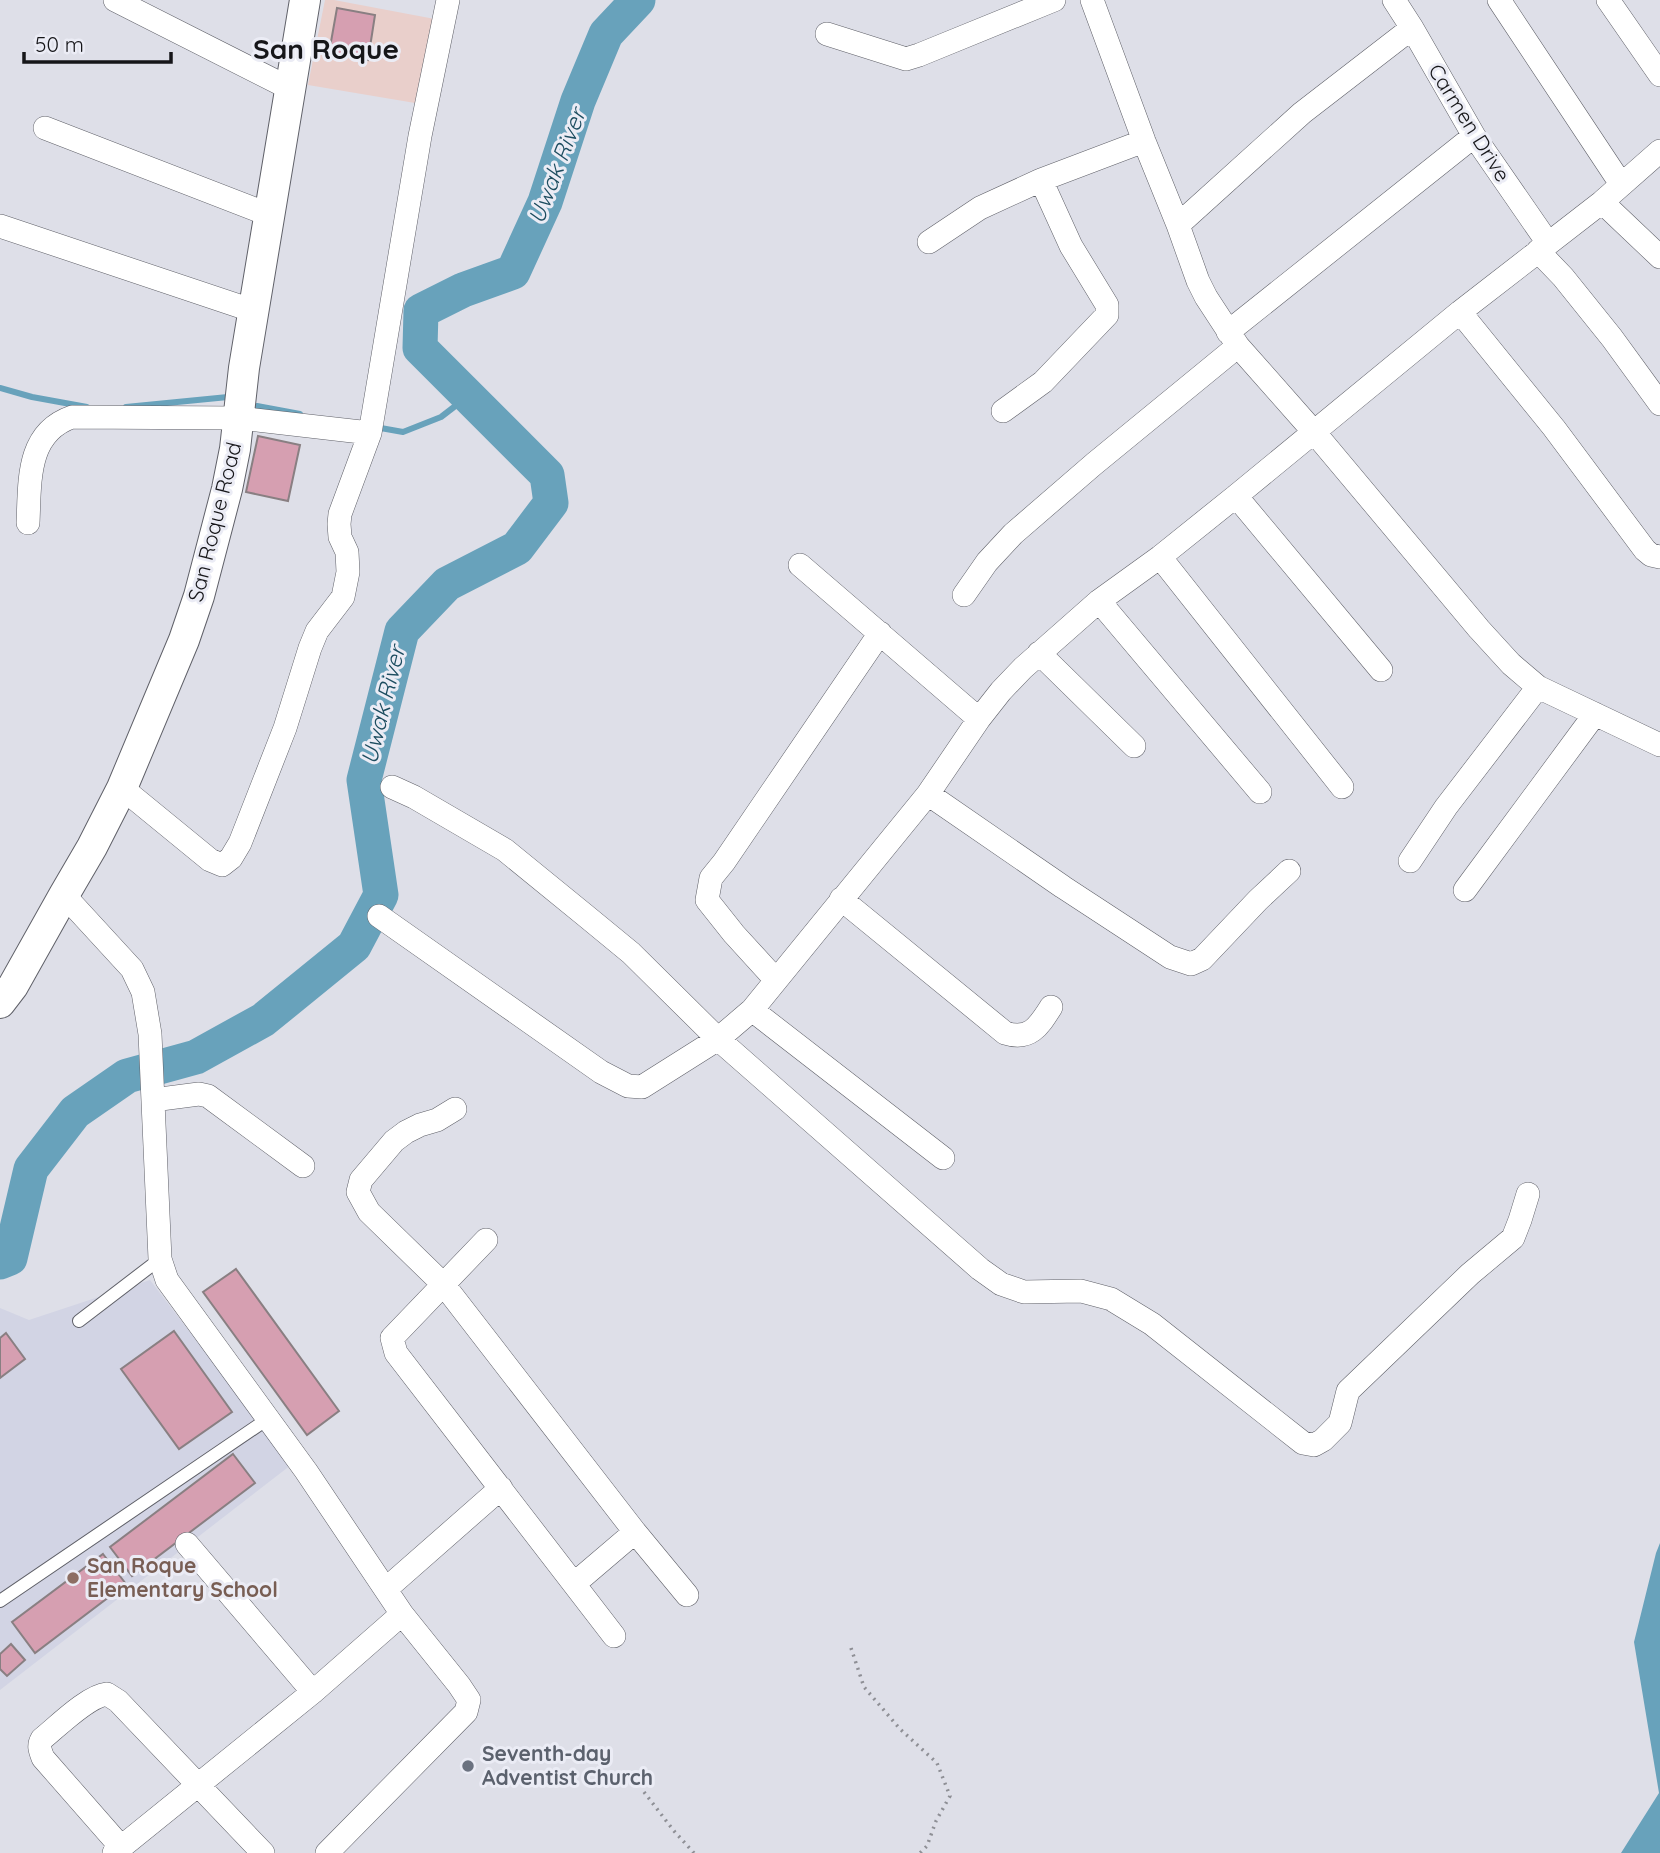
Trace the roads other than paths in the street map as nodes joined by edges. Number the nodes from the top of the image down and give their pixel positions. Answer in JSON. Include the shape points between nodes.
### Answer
{"nodes":[{"id":1,"x":115,"y":0,"type":"edge"},
{"id":2,"x":305,"y":0,"type":"edge"},
{"id":3,"x":448,"y":0,"type":"edge"},
{"id":4,"x":1054,"y":0,"type":"edge"},
{"id":5,"x":1092,"y":0,"type":"edge"},
{"id":6,"x":1394,"y":0,"type":"edge"},
{"id":7,"x":1499,"y":0,"type":"edge"},
{"id":8,"x":1608,"y":0,"type":"edge"},
{"id":9,"x":1412,"y":28,"type":"junction"},
{"id":10,"x":827,"y":34,"type":"dead end"},
{"id":11,"x":1660,"y":75,"type":"edge"},
{"id":12,"x":289,"y":88,"type":"junction"},
{"id":13,"x":45,"y":128,"type":"dead end"},
{"id":14,"x":1474,"y":136,"type":"junction"},
{"id":15,"x":1144,"y":141,"type":"junction"},
{"id":16,"x":1660,"y":151,"type":"edge"},
{"id":17,"x":1041,"y":180,"type":"junction"},
{"id":18,"x":1621,"y":184,"type":"junction"},
{"id":19,"x":1602,"y":202,"type":"junction"},
{"id":20,"x":270,"y":215,"type":"junction"},
{"id":21,"x":1178,"y":225,"type":"junction"},
{"id":22,"x":0,"y":226,"type":"edge"},
{"id":23,"x":929,"y":242,"type":"dead end"},
{"id":24,"x":1543,"y":247,"type":"junction"},
{"id":25,"x":1660,"y":257,"type":"edge"},
{"id":26,"x":254,"y":311,"type":"junction"},
{"id":27,"x":1461,"y":312,"type":"junction"},
{"id":28,"x":1233,"y":339,"type":"junction"},
{"id":29,"x":1660,"y":404,"type":"edge"},
{"id":30,"x":1003,"y":411,"type":"dead end"},
{"id":31,"x":239,"y":418,"type":"junction"},
{"id":32,"x":1314,"y":432,"type":"junction"},
{"id":33,"x":370,"y":433,"type":"junction"},
{"id":34,"x":1236,"y":496,"type":"junction"},
{"id":35,"x":28,"y":523,"type":"dead end"},
{"id":36,"x":1160,"y":557,"type":"junction"},
{"id":37,"x":1660,"y":557,"type":"edge"},
{"id":38,"x":800,"y":565,"type":"dead end"},
{"id":39,"x":964,"y":595,"type":"dead end"},
{"id":40,"x":1099,"y":601,"type":"junction"},
{"id":41,"x":880,"y":633,"type":"junction"},
{"id":42,"x":1039,"y":653,"type":"junction"},
{"id":43,"x":1381,"y":670,"type":"dead end"},
{"id":44,"x":1538,"y":687,"type":"junction"},
{"id":45,"x":1595,"y":714,"type":"junction"},
{"id":46,"x":979,"y":719,"type":"junction"},
{"id":47,"x":1660,"y":745,"type":"edge"},
{"id":48,"x":1134,"y":746,"type":"dead end"},
{"id":49,"x":392,"y":787,"type":"dead end"},
{"id":50,"x":1342,"y":787,"type":"dead end"},
{"id":51,"x":122,"y":788,"type":"junction"},
{"id":52,"x":1260,"y":792,"type":"dead end"},
{"id":53,"x":928,"y":793,"type":"junction"},
{"id":54,"x":1410,"y":861,"type":"dead end"},
{"id":55,"x":1289,"y":872,"type":"dead end"},
{"id":56,"x":1465,"y":890,"type":"dead end"},
{"id":57,"x":64,"y":895,"type":"junction"},
{"id":58,"x":841,"y":899,"type":"junction"},
{"id":59,"x":379,"y":916,"type":"dead end"},
{"id":60,"x":776,"y":980,"type":"junction"},
{"id":61,"x":4,"y":988,"type":"edge"},
{"id":62,"x":1051,"y":1007,"type":"dead end"},
{"id":63,"x":752,"y":1010,"type":"junction"},
{"id":64,"x":718,"y":1039,"type":"junction"},
{"id":65,"x":153,"y":1092,"type":"junction"},
{"id":66,"x":455,"y":1109,"type":"dead end"},
{"id":67,"x":943,"y":1158,"type":"dead end"},
{"id":68,"x":303,"y":1166,"type":"dead end"},
{"id":69,"x":1528,"y":1194,"type":"dead end"},
{"id":70,"x":486,"y":1240,"type":"dead end"},
{"id":71,"x":160,"y":1259,"type":"junction"},
{"id":72,"x":444,"y":1285,"type":"junction"},
{"id":73,"x":79,"y":1321,"type":"dead end"},
{"id":74,"x":269,"y":1418,"type":"junction"},
{"id":75,"x":501,"y":1488,"type":"junction"},
{"id":76,"x":635,"y":1532,"type":"junction"},
{"id":77,"x":187,"y":1544,"type":"dead end"},
{"id":78,"x":573,"y":1584,"type":"junction"},
{"id":79,"x":386,"y":1589,"type":"junction"},
{"id":80,"x":687,"y":1595,"type":"dead end"},
{"id":81,"x":0,"y":1601,"type":"edge"},
{"id":82,"x":402,"y":1614,"type":"junction"},
{"id":83,"x":614,"y":1636,"type":"dead end"},
{"id":84,"x":313,"y":1692,"type":"junction"},
{"id":85,"x":198,"y":1786,"type":"junction"},
{"id":86,"x":118,"y":1850,"type":"edge"},
{"id":87,"x":263,"y":1853,"type":"edge"},
{"id":88,"x":327,"y":1853,"type":"edge"}],
"edges":[{"from":1,"to":12,"type":"street"},
{"from":2,"to":12,"type":"street","name":"San Roque Road"},
{"from":3,"to":33,"type":"street"},
{"from":4,"to":10,"type":"street","via":[[906,59]]},
{"from":5,"to":15,"type":"street"},
{"from":6,"to":9,"type":"street","name":"Carmen Drive"},
{"from":7,"to":18,"type":"street"},
{"from":8,"to":11,"type":"street"},
{"from":9,"to":14,"type":"street","name":"Carmen Drive"},
{"from":9,"to":21,"type":"street","via":[[1302,113]]},
{"from":12,"to":20,"type":"street","name":"San Roque Road"},
{"from":13,"to":20,"type":"street"},
{"from":14,"to":24,"type":"street","name":"Carmen Drive"},
{"from":14,"to":28,"type":"street"},
{"from":15,"to":17,"type":"street"},
{"from":15,"to":21,"type":"street"},
{"from":16,"to":18,"type":"street"},
{"from":17,"to":23,"type":"street","via":[[980,208]]},
{"from":17,"to":30,"type":"street","via":[[1071,246],[1107,306],[1107,315],[1043,382]]},
{"from":18,"to":19,"type":"street"},
{"from":19,"to":24,"type":"street"},
{"from":19,"to":25,"type":"street"},
{"from":20,"to":26,"type":"street","name":"San Roque Road"},
{"from":21,"to":28,"type":"street","via":[[1198,281]]},
{"from":22,"to":26,"type":"street"},
{"from":24,"to":27,"type":"street"},
{"from":24,"to":29,"type":"street","name":"Carmen Drive"},
{"from":26,"to":31,"type":"street","name":"San Roque Road"},
{"from":27,"to":32,"type":"street"},
{"from":27,"to":37,"type":"street","via":[[1645,551]]},
{"from":28,"to":32,"type":"street"},
{"from":28,"to":39,"type":"street","via":[[1013,534],[986,562]]},
{"from":31,"to":33,"type":"street"},
{"from":31,"to":35,"type":"street","via":[[62,420],[50,429],[36,452]]},
{"from":31,"to":51,"type":"street","name":"San Roque Road","via":[[227,489],[199,596]]},
{"from":32,"to":34,"type":"street"},
{"from":32,"to":44,"type":"street","via":[[1479,629]]},
{"from":33,"to":51,"type":"street","via":[[340,514],[348,572],[343,597],[317,631],[285,728],[231,858],[222,865],[210,860]]},
{"from":34,"to":36,"type":"street"},
{"from":34,"to":43,"type":"street"},
{"from":36,"to":40,"type":"street"},
{"from":36,"to":50,"type":"street"},
{"from":38,"to":41,"type":"street"},
{"from":40,"to":42,"type":"street"},
{"from":40,"to":52,"type":"street"},
{"from":41,"to":46,"type":"street"},
{"from":41,"to":60,"type":"street","via":[[711,878],[708,900]]},
{"from":42,"to":46,"type":"street"},
{"from":42,"to":48,"type":"street"},
{"from":44,"to":45,"type":"street"},
{"from":44,"to":54,"type":"street"},
{"from":45,"to":47,"type":"street"},
{"from":45,"to":56,"type":"street"},
{"from":46,"to":53,"type":"street"},
{"from":49,"to":64,"type":"street","via":[[505,850],[631,953]]},
{"from":51,"to":57,"type":"street","name":"San Roque Road"},
{"from":53,"to":55,"type":"street","via":[[1170,957],[1191,964],[1202,959]]},
{"from":53,"to":58,"type":"street"},
{"from":57,"to":61,"type":"street","name":"San Roque Road"},
{"from":57,"to":65,"type":"street","via":[[132,969],[143,992]]},
{"from":58,"to":60,"type":"street"},
{"from":58,"to":62,"type":"street","via":[[1005,1034],[1015,1037],[1034,1030]]},
{"from":59,"to":64,"type":"street","via":[[601,1072],[628,1086],[642,1087]]},
{"from":60,"to":63,"type":"street"},
{"from":63,"to":64,"type":"street"},
{"from":63,"to":67,"type":"street"},
{"from":64,"to":69,"type":"street","via":[[1001,1284],[1024,1292],[1081,1291],[1111,1299],[1152,1324],[1303,1443],[1314,1445],[1323,1440],[1340,1423],[1348,1391],[1513,1238]]},
{"from":65,"to":68,"type":"street","via":[[208,1096]]},
{"from":65,"to":71,"type":"street"},
{"from":66,"to":72,"type":"street","via":[[394,1141],[361,1180],[358,1192],[369,1212]]},
{"from":70,"to":72,"type":"street"},
{"from":71,"to":73,"type":"lane"},
{"from":71,"to":74,"type":"street","via":[[167,1280]]},
{"from":72,"to":75,"type":"street","via":[[392,1338],[397,1353]]},
{"from":72,"to":76,"type":"street"},
{"from":74,"to":79,"type":"street"},
{"from":74,"to":81,"type":"lane"},
{"from":75,"to":78,"type":"street"},
{"from":75,"to":79,"type":"street"},
{"from":76,"to":78,"type":"street"},
{"from":76,"to":80,"type":"street"},
{"from":77,"to":84,"type":"street"},
{"from":78,"to":83,"type":"street"},
{"from":79,"to":82,"type":"street"},
{"from":82,"to":84,"type":"street"},
{"from":82,"to":88,"type":"street","via":[[469,1700],[466,1712]]},
{"from":84,"to":85,"type":"street"},
{"from":85,"to":86,"type":"street"},
{"from":85,"to":86,"type":"street","via":[[111,1696],[101,1694],[76,1710],[42,1739],[40,1749]]},
{"from":85,"to":87,"type":"street"}]}
